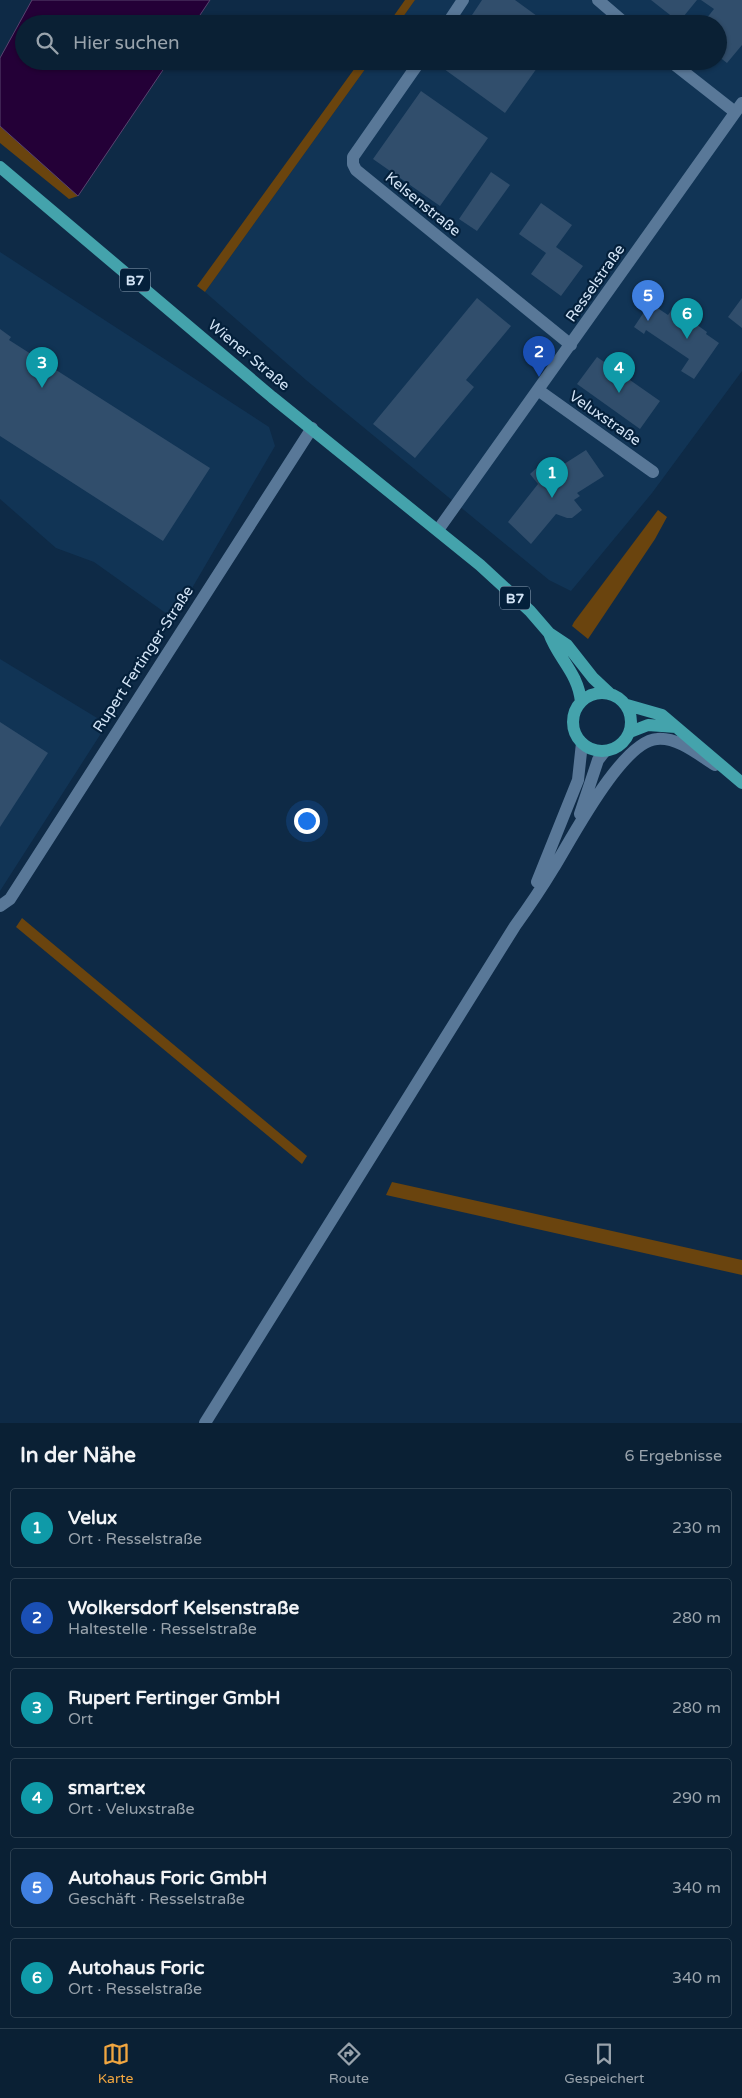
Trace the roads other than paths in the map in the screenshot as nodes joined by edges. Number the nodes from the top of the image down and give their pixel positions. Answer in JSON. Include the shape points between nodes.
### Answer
{"nodes":[{"id":1,"x":463,"y":0,"type":"edge"},
{"id":2,"x":598,"y":0,"type":"edge"},
{"id":3,"x":453,"y":15,"type":"edge"},
{"id":4,"x":616,"y":15,"type":"edge"},
{"id":5,"x":414,"y":70,"type":"edge"},
{"id":6,"x":683,"y":70,"type":"edge"},
{"id":7,"x":739,"y":108,"type":"edge"},
{"id":8,"x":0,"y":167,"type":"edge"},
{"id":9,"x":571,"y":345,"type":"junction"},
{"id":10,"x":538,"y":390,"type":"junction"},
{"id":11,"x":312,"y":428,"type":"junction"},
{"id":12,"x":653,"y":472,"type":"dead end"},
{"id":13,"x":438,"y":530,"type":"junction"},
{"id":14,"x":549,"y":633,"type":"junction"},
{"id":15,"x":609,"y":693,"type":"junction"},
{"id":16,"x":581,"y":702,"type":"junction"},
{"id":17,"x":627,"y":705,"type":"junction"},
{"id":18,"x":678,"y":728,"type":"junction"},
{"id":19,"x":630,"y":732,"type":"junction"},
{"id":20,"x":582,"y":743,"type":"junction"},
{"id":21,"x":605,"y":751,"type":"junction"},
{"id":22,"x":740,"y":781,"type":"edge"},
{"id":23,"x":577,"y":826,"type":"junction"},
{"id":24,"x":0,"y":906,"type":"edge"},
{"id":25,"x":515,"y":926,"type":"junction"},
{"id":26,"x":205,"y":1423,"type":"edge"}],
"edges":[{"from":1,"to":3,"type":"street"},
{"from":2,"to":4,"type":"street"},
{"from":5,"to":9,"type":"street","name":"Kelsenstraße","via":[[353,157],[356,170]]},
{"from":6,"to":7,"type":"street"},
{"from":7,"to":9,"type":"street","name":"Resselstraße"},
{"from":8,"to":11,"type":"main road","name":"Wiener Straße","number":"B7"},
{"from":9,"to":10,"type":"street","name":"Resselstraße"},
{"from":10,"to":12,"type":"street","name":"Veluxstraße"},
{"from":10,"to":13,"type":"street","name":"Resselstraße"},
{"from":11,"to":13,"type":"main road","name":"Wiener Straße","number":"B7"},
{"from":11,"to":24,"type":"street","name":"Rupert Fertinger-Straße","via":[[10,899]]},
{"from":13,"to":14,"type":"main road","name":"Wiener Straße","number":"B7","via":[[530,611]]},
{"from":14,"to":15,"type":"main road","number":"B7","via":[[568,645]]},
{"from":14,"to":16,"type":"main road","number":"B7","via":[[575,677]]},
{"from":15,"to":16,"type":"main road","via":[[596,693]]},
{"from":15,"to":17,"type":"main road","number":"B7"},
{"from":16,"to":20,"type":"main road","via":[[573,720],[575,732]]},
{"from":17,"to":18,"type":"main road","number":"B7","via":[[662,715]]},
{"from":17,"to":19,"type":"main road","via":[[632,719]]},
{"from":18,"to":19,"type":"main road","via":[[648,725]]},
{"from":18,"to":22,"type":"main road","number":"B7"},
{"from":19,"to":21,"type":"main road","via":[[622,743]]},
{"from":20,"to":21,"type":"main road"},
{"from":20,"to":25,"type":"street","via":[[581,769],[572,800]]},
{"from":21,"to":23,"type":"street","via":[[598,760]]},
{"from":22,"to":23,"type":"street","via":[[675,742],[650,740],[628,757]]},
{"from":23,"to":25,"type":"street"},
{"from":25,"to":26,"type":"street"}]}
